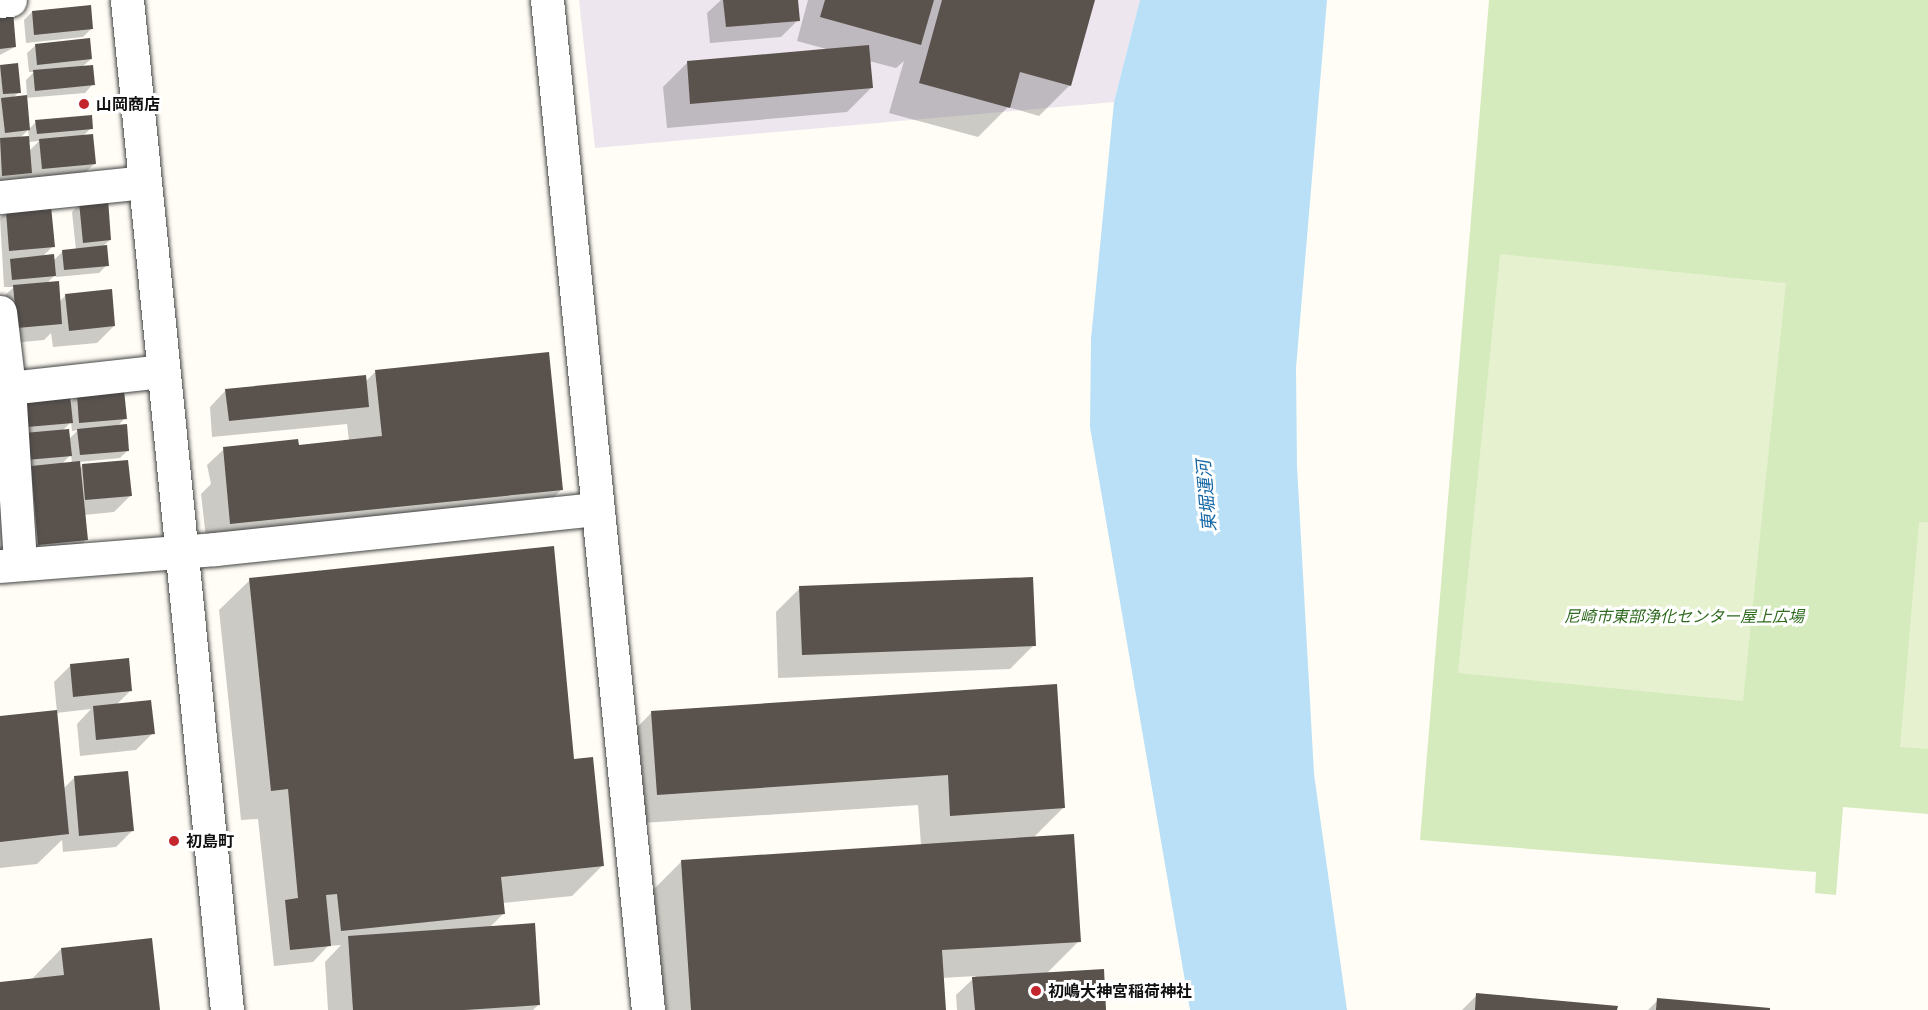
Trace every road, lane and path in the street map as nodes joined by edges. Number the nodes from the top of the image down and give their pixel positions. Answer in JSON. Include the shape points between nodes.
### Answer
{"nodes":[{"id":1,"x":10,"y":0,"type":"edge"},
{"id":2,"x":127,"y":0,"type":"edge"},
{"id":3,"x":547,"y":0,"type":"edge"},
{"id":4,"x":0,"y":1,"type":"edge"},
{"id":5,"x":144,"y":182,"type":"junction"},
{"id":6,"x":0,"y":197,"type":"edge"},
{"id":7,"x":0,"y":312,"type":"edge"},
{"id":8,"x":163,"y":371,"type":"junction"},
{"id":9,"x":5,"y":389,"type":"edge"},
{"id":10,"x":596,"y":509,"type":"junction"},
{"id":11,"x":180,"y":551,"type":"junction"},
{"id":12,"x":10,"y":565,"type":"edge"},
{"id":13,"x":227,"y":1010,"type":"edge"},
{"id":14,"x":648,"y":1010,"type":"edge"}],
"edges":[{"from":1,"to":4,"type":"street"},
{"from":2,"to":5,"type":"street"},
{"from":3,"to":10,"type":"street"},
{"from":5,"to":6,"type":"street"},
{"from":5,"to":8,"type":"street"},
{"from":7,"to":9,"type":"street"},
{"from":8,"to":9,"type":"street"},
{"from":8,"to":11,"type":"street"},
{"from":9,"to":12,"type":"street"},
{"from":10,"to":11,"type":"street"},
{"from":10,"to":14,"type":"street"},
{"from":11,"to":12,"type":"street"},
{"from":11,"to":13,"type":"street"}]}
